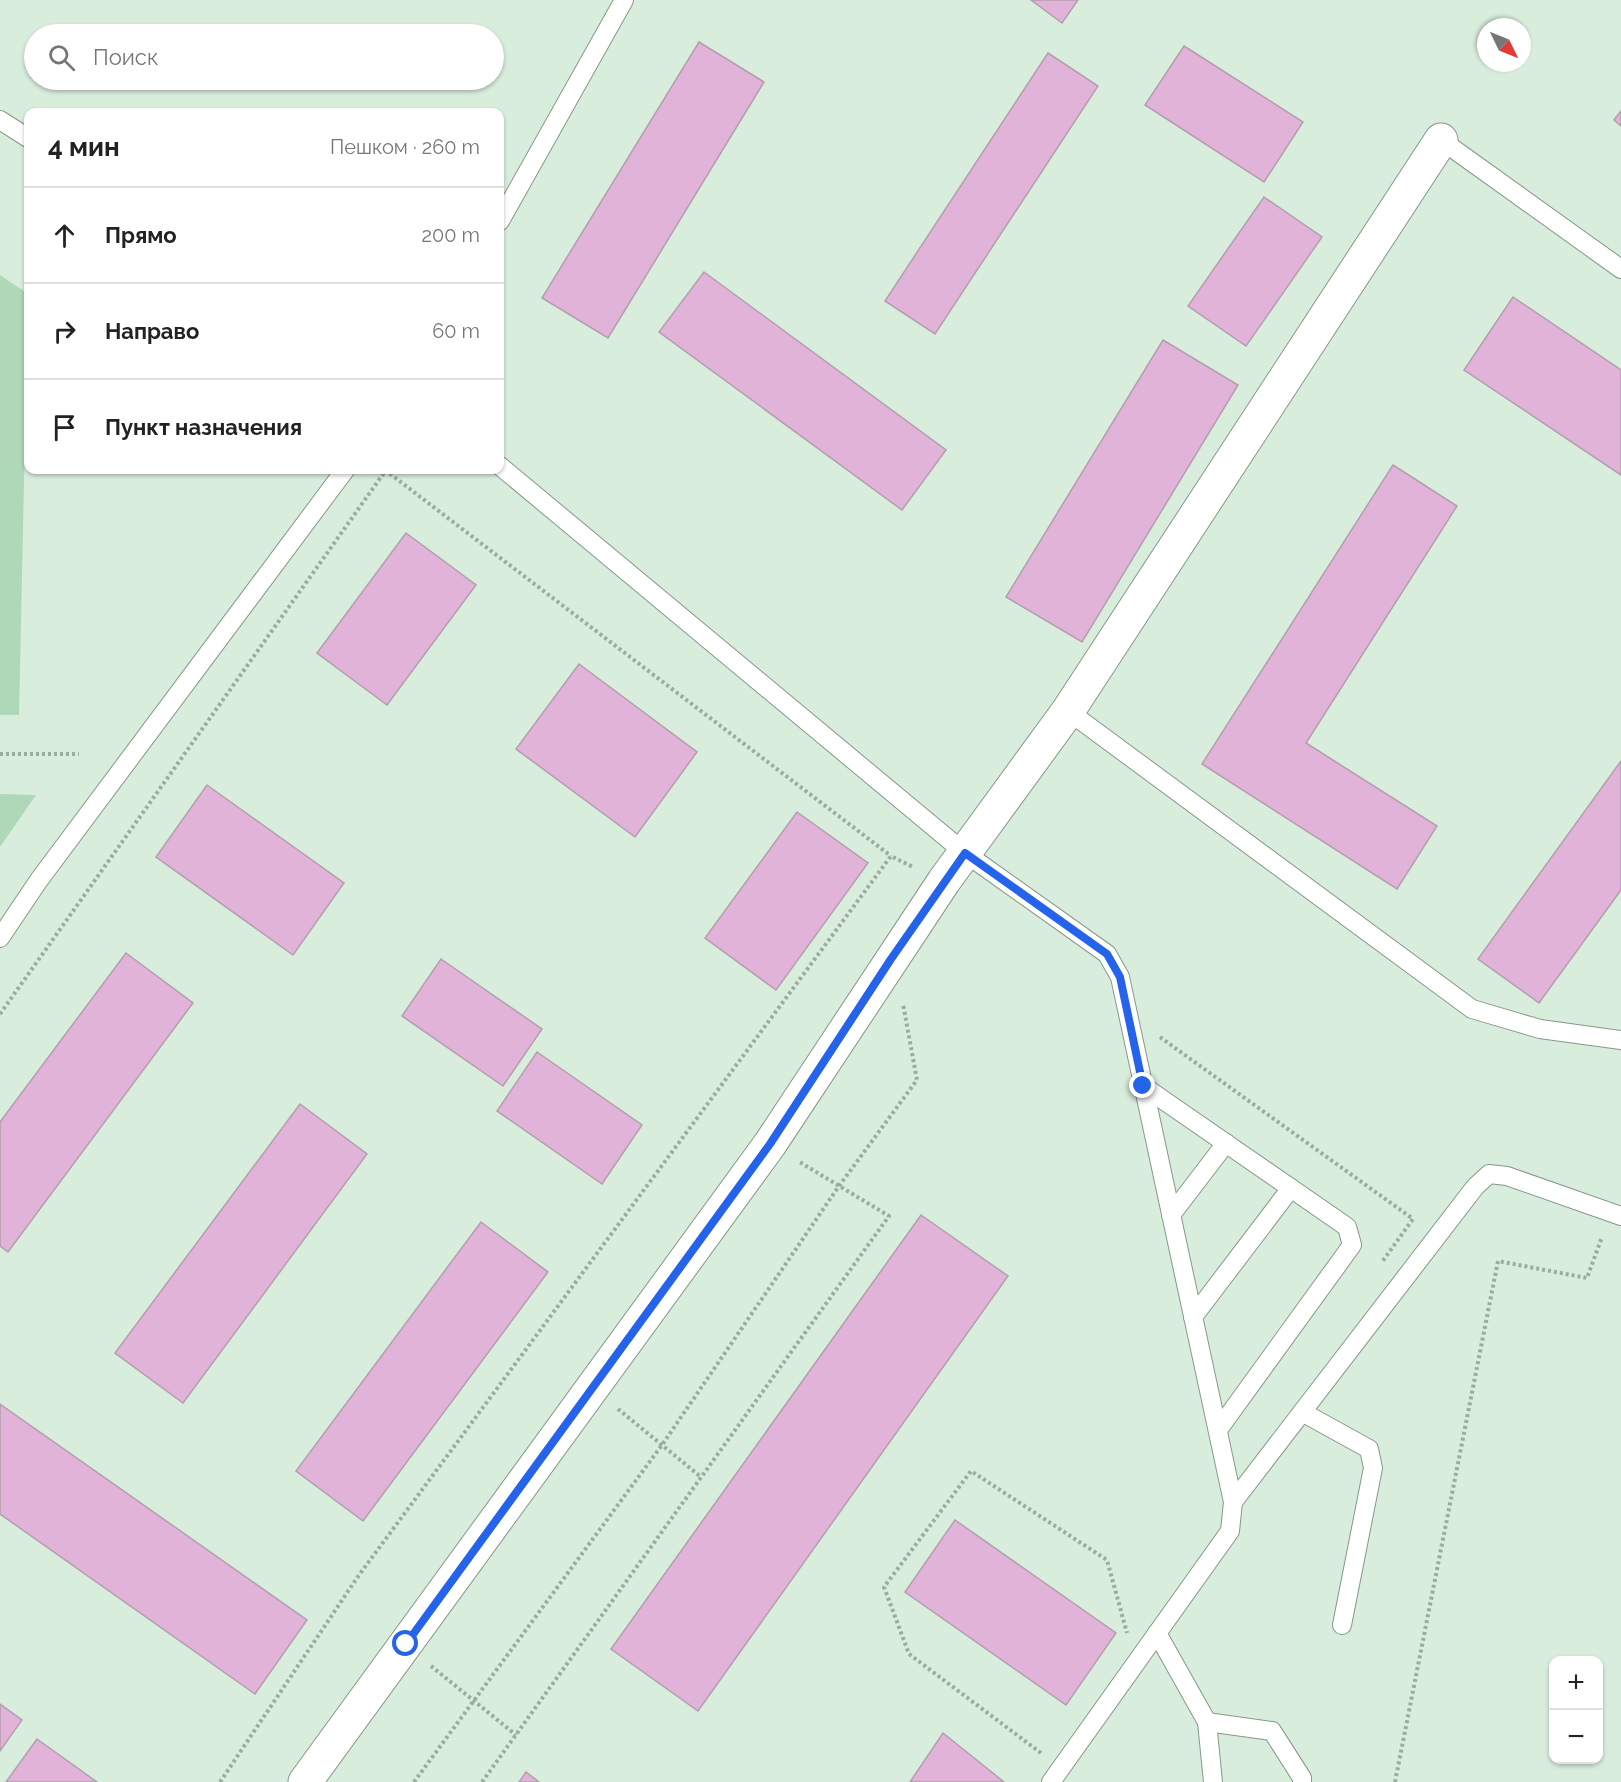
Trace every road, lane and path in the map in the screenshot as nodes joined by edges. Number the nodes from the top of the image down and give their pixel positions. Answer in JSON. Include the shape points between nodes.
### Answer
{"nodes":[{"id":1,"x":624,"y":0,"type":"edge"},
{"id":2,"x":0,"y":120,"type":"edge"},
{"id":3,"x":24,"y":135,"type":"edge"},
{"id":4,"x":1441,"y":140,"type":"joint"},
{"id":5,"x":504,"y":214,"type":"edge"},
{"id":6,"x":1621,"y":269,"type":"edge"},
{"id":7,"x":504,"y":469,"type":"edge"},
{"id":8,"x":342,"y":474,"type":"edge"},
{"id":9,"x":382,"y":474,"type":"edge"},
{"id":10,"x":390,"y":474,"type":"edge"},
{"id":11,"x":1068,"y":711,"type":"junction"},
{"id":12,"x":0,"y":754,"type":"edge"},
{"id":13,"x":79,"y":754,"type":"dead end"},
{"id":14,"x":965,"y":853,"type":"junction"},
{"id":15,"x":891,"y":856,"type":"junction"},
{"id":16,"x":944,"y":881,"type":"junction"},
{"id":17,"x":0,"y":938,"type":"edge"},
{"id":18,"x":902,"y":998,"type":"dead end"},
{"id":19,"x":0,"y":1014,"type":"edge"},
{"id":20,"x":1621,"y":1040,"type":"edge"},
{"id":21,"x":1143,"y":1086,"type":"junction"},
{"id":22,"x":1226,"y":1143,"type":"junction"},
{"id":23,"x":770,"y":1144,"type":"junction"},
{"id":24,"x":840,"y":1186,"type":"junction"},
{"id":25,"x":1291,"y":1188,"type":"junction"},
{"id":26,"x":1616,"y":1214,"type":"edge"},
{"id":27,"x":1171,"y":1215,"type":"junction"},
{"id":28,"x":1193,"y":1317,"type":"junction"},
{"id":29,"x":592,"y":1388,"type":"junction"},
{"id":30,"x":1302,"y":1412,"type":"junction"},
{"id":31,"x":1218,"y":1430,"type":"junction"},
{"id":32,"x":663,"y":1445,"type":"junction"},
{"id":33,"x":701,"y":1477,"type":"junction"},
{"id":34,"x":1233,"y":1502,"type":"junction"},
{"id":35,"x":1342,"y":1624,"type":"dead end"},
{"id":36,"x":1157,"y":1634,"type":"junction"},
{"id":37,"x":406,"y":1644,"type":"junction"},
{"id":38,"x":1135,"y":1663,"type":"junction"},
{"id":39,"x":472,"y":1701,"type":"junction"},
{"id":40,"x":1207,"y":1722,"type":"junction"},
{"id":41,"x":516,"y":1735,"type":"junction"},
{"id":42,"x":1056,"y":1775,"type":"edge"},
{"id":43,"x":220,"y":1782,"type":"edge"},
{"id":44,"x":305,"y":1782,"type":"edge"},
{"id":45,"x":414,"y":1782,"type":"edge"},
{"id":46,"x":482,"y":1782,"type":"edge"},
{"id":47,"x":1213,"y":1782,"type":"edge"},
{"id":48,"x":1302,"y":1782,"type":"edge"},
{"id":49,"x":1395,"y":1782,"type":"edge"}],
"edges":[{"from":1,"to":5,"type":"lane"},
{"from":2,"to":3,"type":"lane"},
{"from":4,"to":6,"type":"lane"},
{"from":4,"to":11,"type":"street"},
{"from":7,"to":14,"type":"lane"},
{"from":8,"to":17,"type":"lane","via":[[39,880]]},
{"from":9,"to":19,"type":"path"},
{"from":10,"to":15,"type":"path"},
{"from":11,"to":14,"type":"street"},
{"from":11,"to":20,"type":"lane","via":[[1472,1009],[1540,1029]]},
{"from":12,"to":13,"type":"path"},
{"from":14,"to":16,"type":"street"},
{"from":14,"to":21,"type":"lane","via":[[1107,954],[1120,977]]},
{"from":15,"to":16,"type":"path"},
{"from":15,"to":43,"type":"path","via":[[359,1575]]},
{"from":16,"to":23,"type":"street"},
{"from":18,"to":24,"type":"path","via":[[917,1080]]},
{"from":21,"to":22,"type":"lane"},
{"from":21,"to":27,"type":"lane"},
{"from":22,"to":25,"type":"lane"},
{"from":22,"to":27,"type":"lane"},
{"from":23,"to":24,"type":"path"},
{"from":23,"to":29,"type":"street"},
{"from":24,"to":32,"type":"path"},
{"from":24,"to":33,"type":"path","via":[[889,1216]]},
{"from":25,"to":28,"type":"lane"},
{"from":25,"to":31,"type":"lane","via":[[1347,1227],[1352,1245]]},
{"from":26,"to":30,"type":"lane","via":[[1507,1176],[1489,1174]]},
{"from":26,"to":49,"type":"path","via":[[1587,1278],[1498,1261]]},
{"from":27,"to":28,"type":"lane"},
{"from":28,"to":31,"type":"lane"},
{"from":29,"to":32,"type":"path"},
{"from":29,"to":37,"type":"street"},
{"from":30,"to":34,"type":"lane"},
{"from":30,"to":35,"type":"lane","via":[[1369,1449],[1373,1468]]},
{"from":31,"to":34,"type":"lane"},
{"from":32,"to":33,"type":"path"},
{"from":32,"to":39,"type":"path"},
{"from":33,"to":41,"type":"path"},
{"from":34,"to":36,"type":"lane","via":[[1230,1531]]},
{"from":36,"to":38,"type":"lane"},
{"from":36,"to":40,"type":"lane"},
{"from":37,"to":39,"type":"path"},
{"from":37,"to":44,"type":"street"},
{"from":38,"to":42,"type":"lane"},
{"from":38,"to":42,"type":"path","via":[[1107,1560],[971,1471],[884,1587],[909,1654]]},
{"from":39,"to":41,"type":"path"},
{"from":39,"to":45,"type":"path"},
{"from":40,"to":47,"type":"lane"},
{"from":40,"to":48,"type":"lane","via":[[1272,1731]]},
{"from":41,"to":46,"type":"path"}]}
